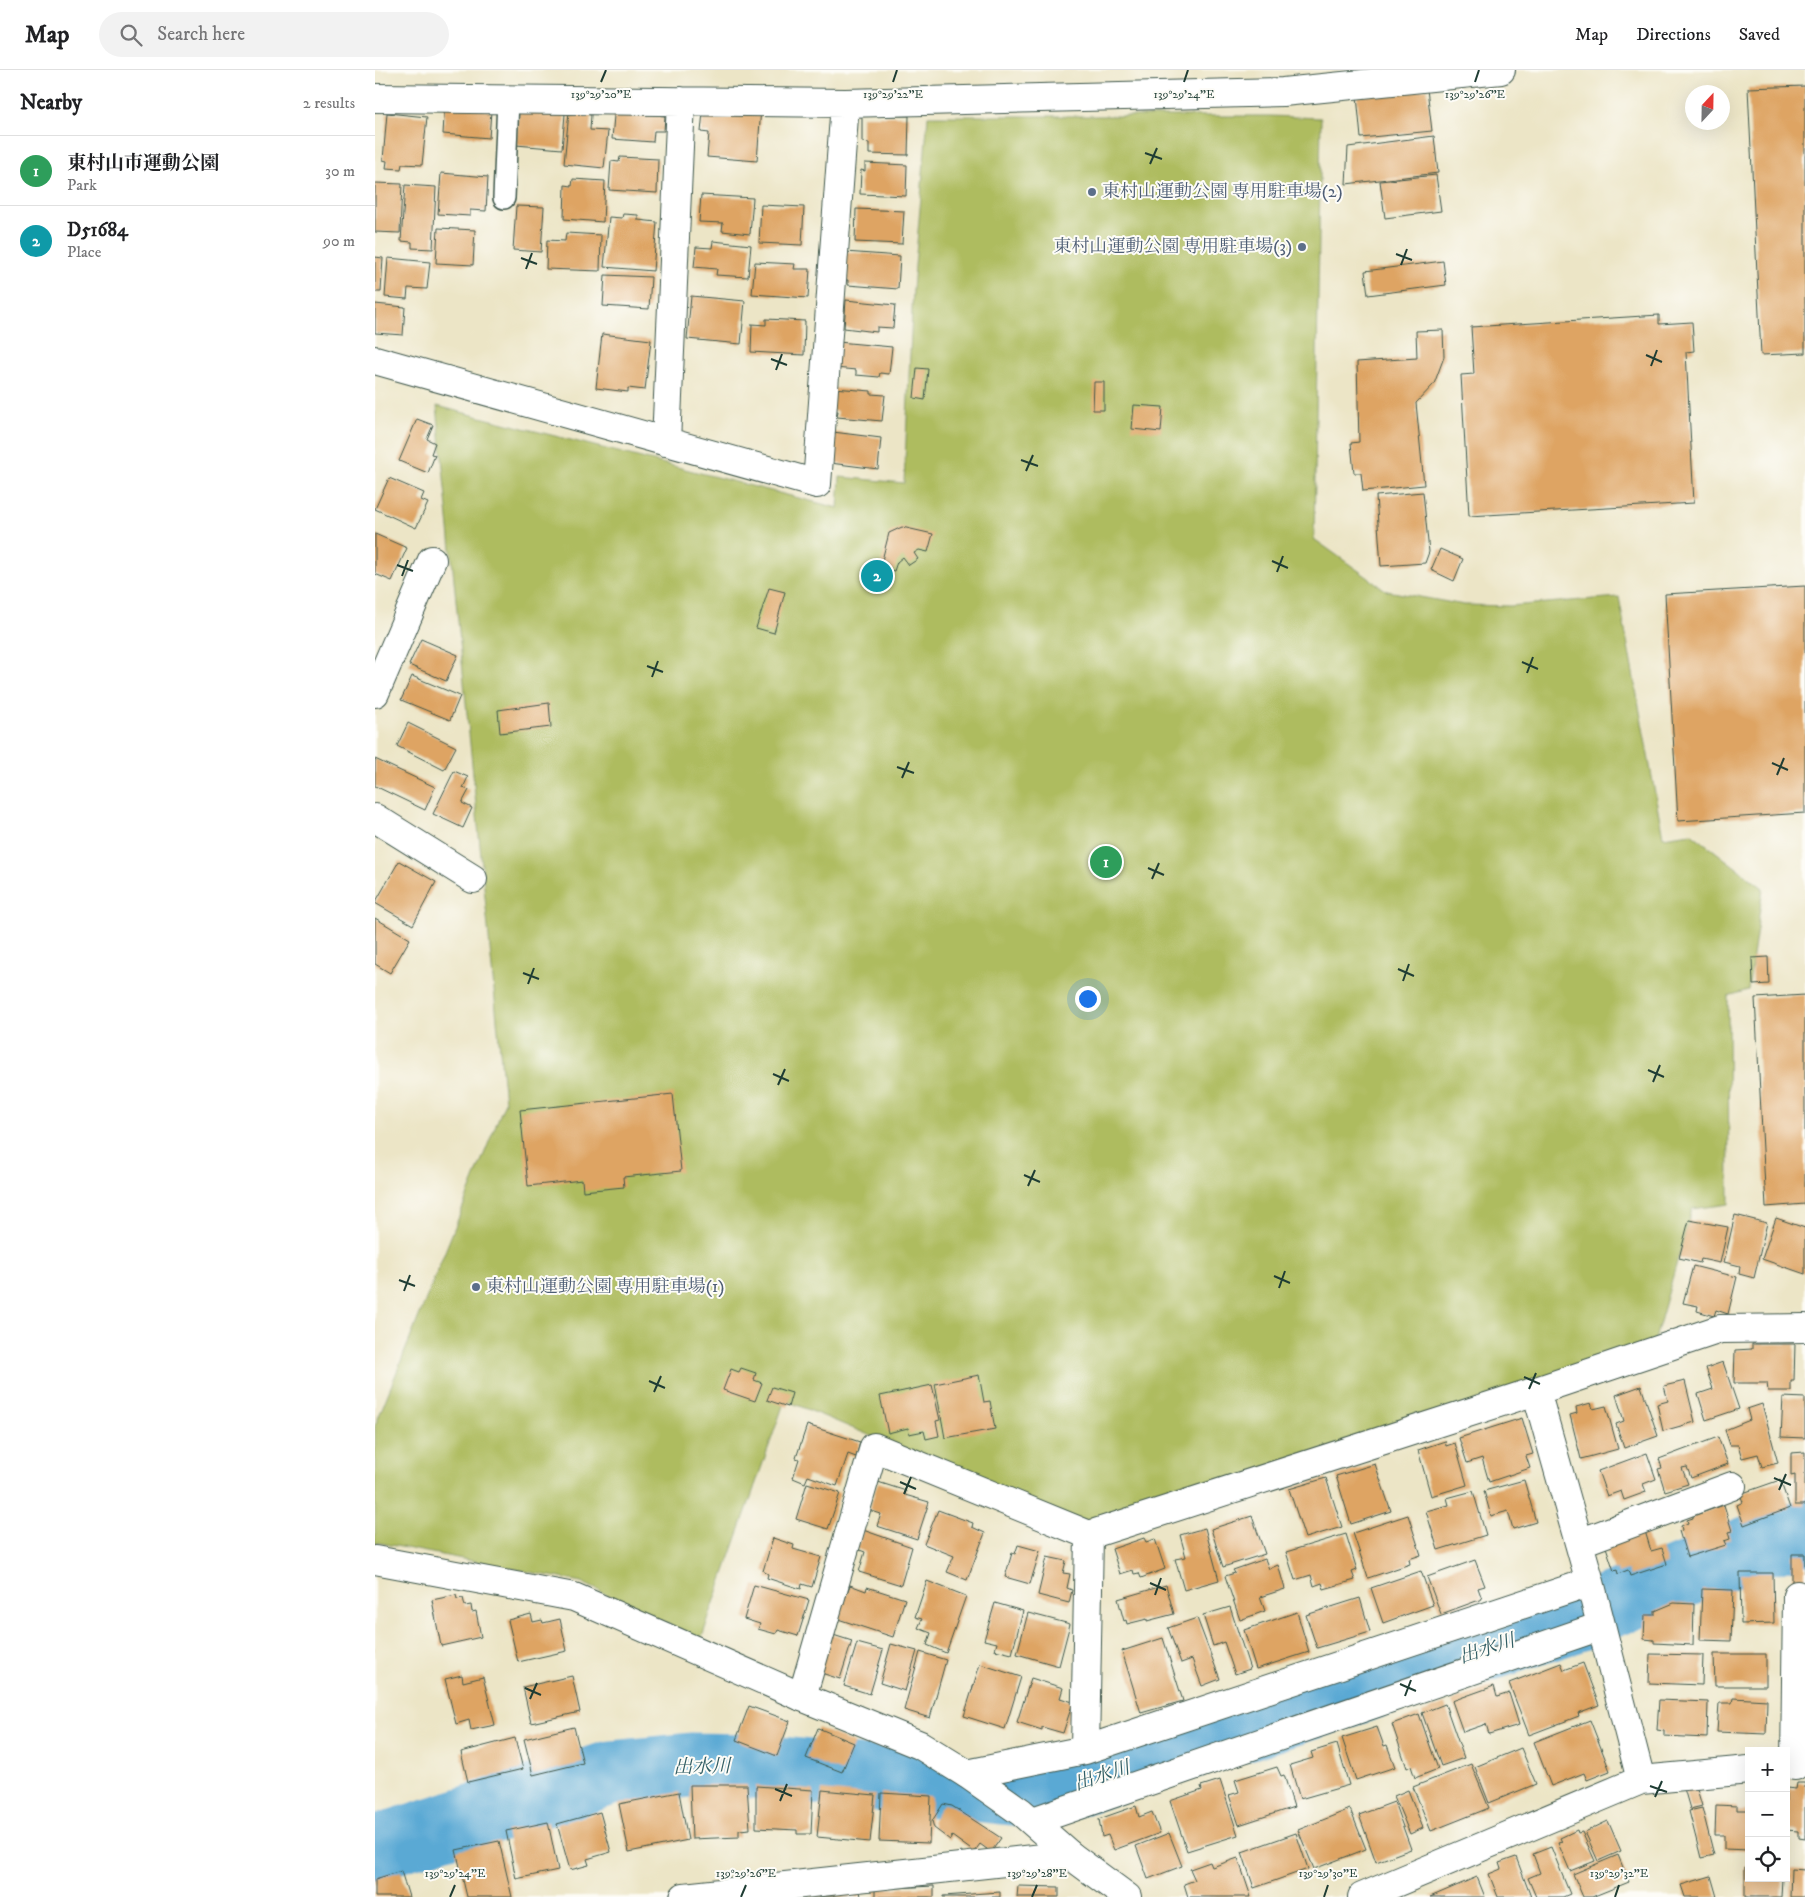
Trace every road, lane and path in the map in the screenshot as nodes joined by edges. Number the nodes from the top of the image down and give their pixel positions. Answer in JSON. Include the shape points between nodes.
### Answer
{"nodes":[{"id":1,"x":1501,"y":70,"type":"edge"},
{"id":2,"x":1275,"y":79,"type":"edge"},
{"id":3,"x":375,"y":98,"type":"edge"},
{"id":4,"x":508,"y":100,"type":"junction"},
{"id":5,"x":681,"y":101,"type":"junction"},
{"id":6,"x":845,"y":103,"type":"junction"},
{"id":7,"x":504,"y":198,"type":"dead end"},
{"id":8,"x":375,"y":360,"type":"edge"},
{"id":9,"x":666,"y":442,"type":"junction"},
{"id":10,"x":432,"y":560,"type":"dead end"},
{"id":11,"x":375,"y":693,"type":"edge"},
{"id":12,"x":375,"y":818,"type":"edge"},
{"id":13,"x":473,"y":878,"type":"dead end"},
{"id":14,"x":1805,"y":1328,"type":"edge"},
{"id":15,"x":1536,"y":1391,"type":"junction"},
{"id":16,"x":1732,"y":1486,"type":"dead end"},
{"id":17,"x":1089,"y":1535,"type":"junction"},
{"id":18,"x":1579,"y":1543,"type":"junction"},
{"id":19,"x":375,"y":1560,"type":"edge"},
{"id":20,"x":1590,"y":1582,"type":"junction"},
{"id":21,"x":1797,"y":1595,"type":"dead end"},
{"id":22,"x":1601,"y":1626,"type":"junction"},
{"id":23,"x":802,"y":1697,"type":"junction"},
{"id":24,"x":1085,"y":1750,"type":"junction"},
{"id":25,"x":1795,"y":1765,"type":"edge"},
{"id":26,"x":1745,"y":1770,"type":"edge"},
{"id":27,"x":973,"y":1778,"type":"junction"},
{"id":28,"x":1641,"y":1780,"type":"junction"},
{"id":29,"x":1027,"y":1817,"type":"junction"},
{"id":30,"x":1071,"y":1855,"type":"junction"},
{"id":31,"x":684,"y":1897,"type":"edge"},
{"id":32,"x":1127,"y":1897,"type":"edge"},
{"id":33,"x":1362,"y":1897,"type":"edge"}],
"edges":[{"from":1,"to":2,"type":"street"},
{"from":2,"to":6,"type":"street"},
{"from":3,"to":4,"type":"street"},
{"from":4,"to":5,"type":"street"},
{"from":4,"to":7,"type":"lane"},
{"from":5,"to":6,"type":"street"},
{"from":5,"to":9,"type":"street"},
{"from":6,"to":9,"type":"street","via":[[817,484]]},
{"from":8,"to":9,"type":"street"},
{"from":10,"to":11,"type":"street"},
{"from":12,"to":13,"type":"street"},
{"from":14,"to":15,"type":"street","via":[[1720,1329]]},
{"from":15,"to":17,"type":"street"},
{"from":15,"to":18,"type":"street"},
{"from":16,"to":18,"type":"street"},
{"from":17,"to":23,"type":"street","via":[[874,1447]]},
{"from":17,"to":24,"type":"street"},
{"from":18,"to":20,"type":"street"},
{"from":19,"to":23,"type":"street","via":[[574,1597]]},
{"from":20,"to":22,"type":"street"},
{"from":20,"to":24,"type":"street"},
{"from":21,"to":25,"type":"street"},
{"from":22,"to":28,"type":"street"},
{"from":22,"to":29,"type":"street"},
{"from":23,"to":27,"type":"street","via":[[920,1745]]},
{"from":24,"to":27,"type":"street"},
{"from":26,"to":28,"type":"street"},
{"from":27,"to":29,"type":"street"},
{"from":28,"to":33,"type":"street"},
{"from":29,"to":30,"type":"street"},
{"from":30,"to":31,"type":"street"},
{"from":30,"to":32,"type":"street"}]}
